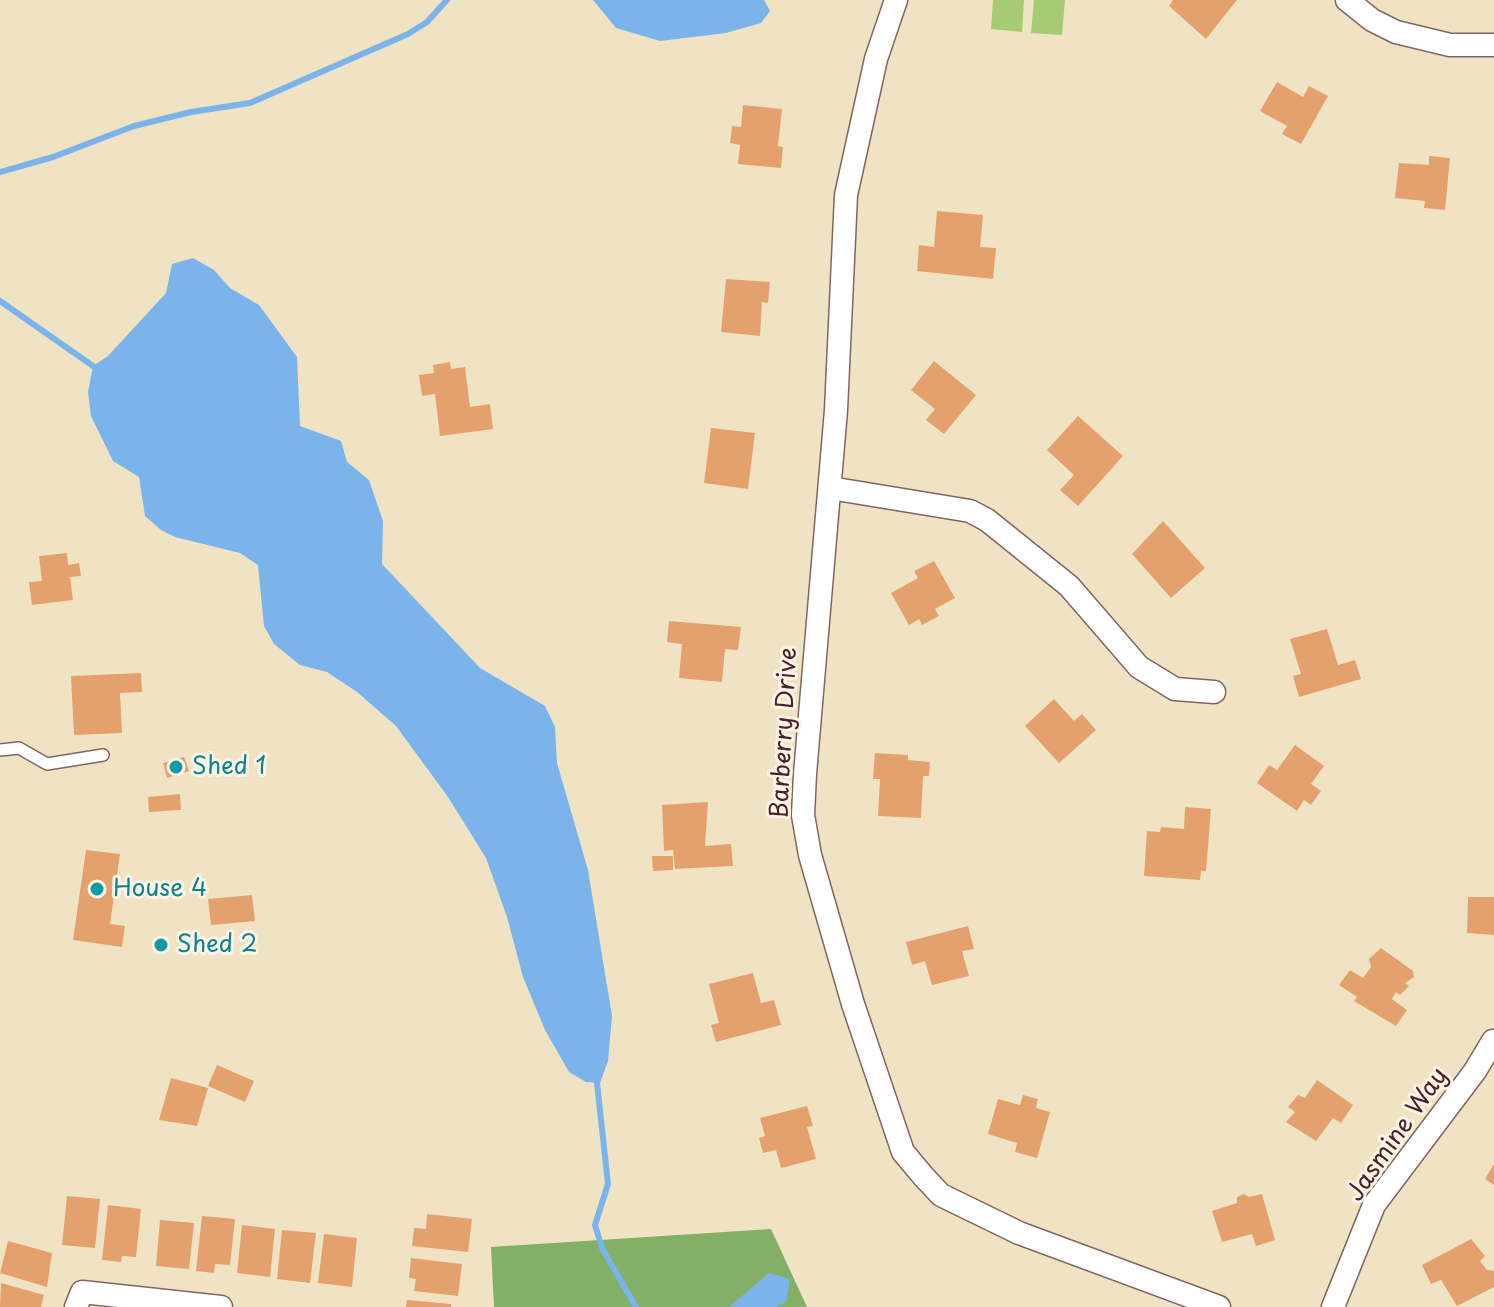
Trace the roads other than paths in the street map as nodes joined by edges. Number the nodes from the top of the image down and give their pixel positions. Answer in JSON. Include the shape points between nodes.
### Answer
{"nodes":[{"id":1,"x":896,"y":0,"type":"edge"},
{"id":2,"x":1347,"y":0,"type":"edge"},
{"id":3,"x":1494,"y":45,"type":"edge"},
{"id":4,"x":830,"y":488,"type":"junction"},
{"id":5,"x":1214,"y":692,"type":"dead end"},
{"id":6,"x":0,"y":750,"type":"edge"},
{"id":7,"x":103,"y":755,"type":"dead end"},
{"id":8,"x":1493,"y":1041,"type":"edge"},
{"id":9,"x":76,"y":1307,"type":"edge"},
{"id":10,"x":221,"y":1307,"type":"edge"},
{"id":11,"x":1219,"y":1307,"type":"edge"},
{"id":12,"x":1333,"y":1307,"type":"edge"}],
"edges":[{"from":1,"to":4,"type":"street","name":"Barberry Drive","via":[[876,59],[846,195]]},
{"from":2,"to":3,"type":"street","via":[[1396,32],[1450,45]]},
{"from":4,"to":5,"type":"street","via":[[970,511],[987,520],[1069,586],[1139,667],[1175,689]]},
{"from":4,"to":11,"type":"street","name":"Barberry Drive","via":[[803,815],[830,930],[903,1152],[941,1195],[978,1214],[1118,1273]]},
{"from":6,"to":7,"type":"lane","via":[[19,748],[47,764]]},
{"from":8,"to":12,"type":"street","name":"Jasmine Way","via":[[1374,1205]]},
{"from":9,"to":10,"type":"street","via":[[82,1292]]}]}
